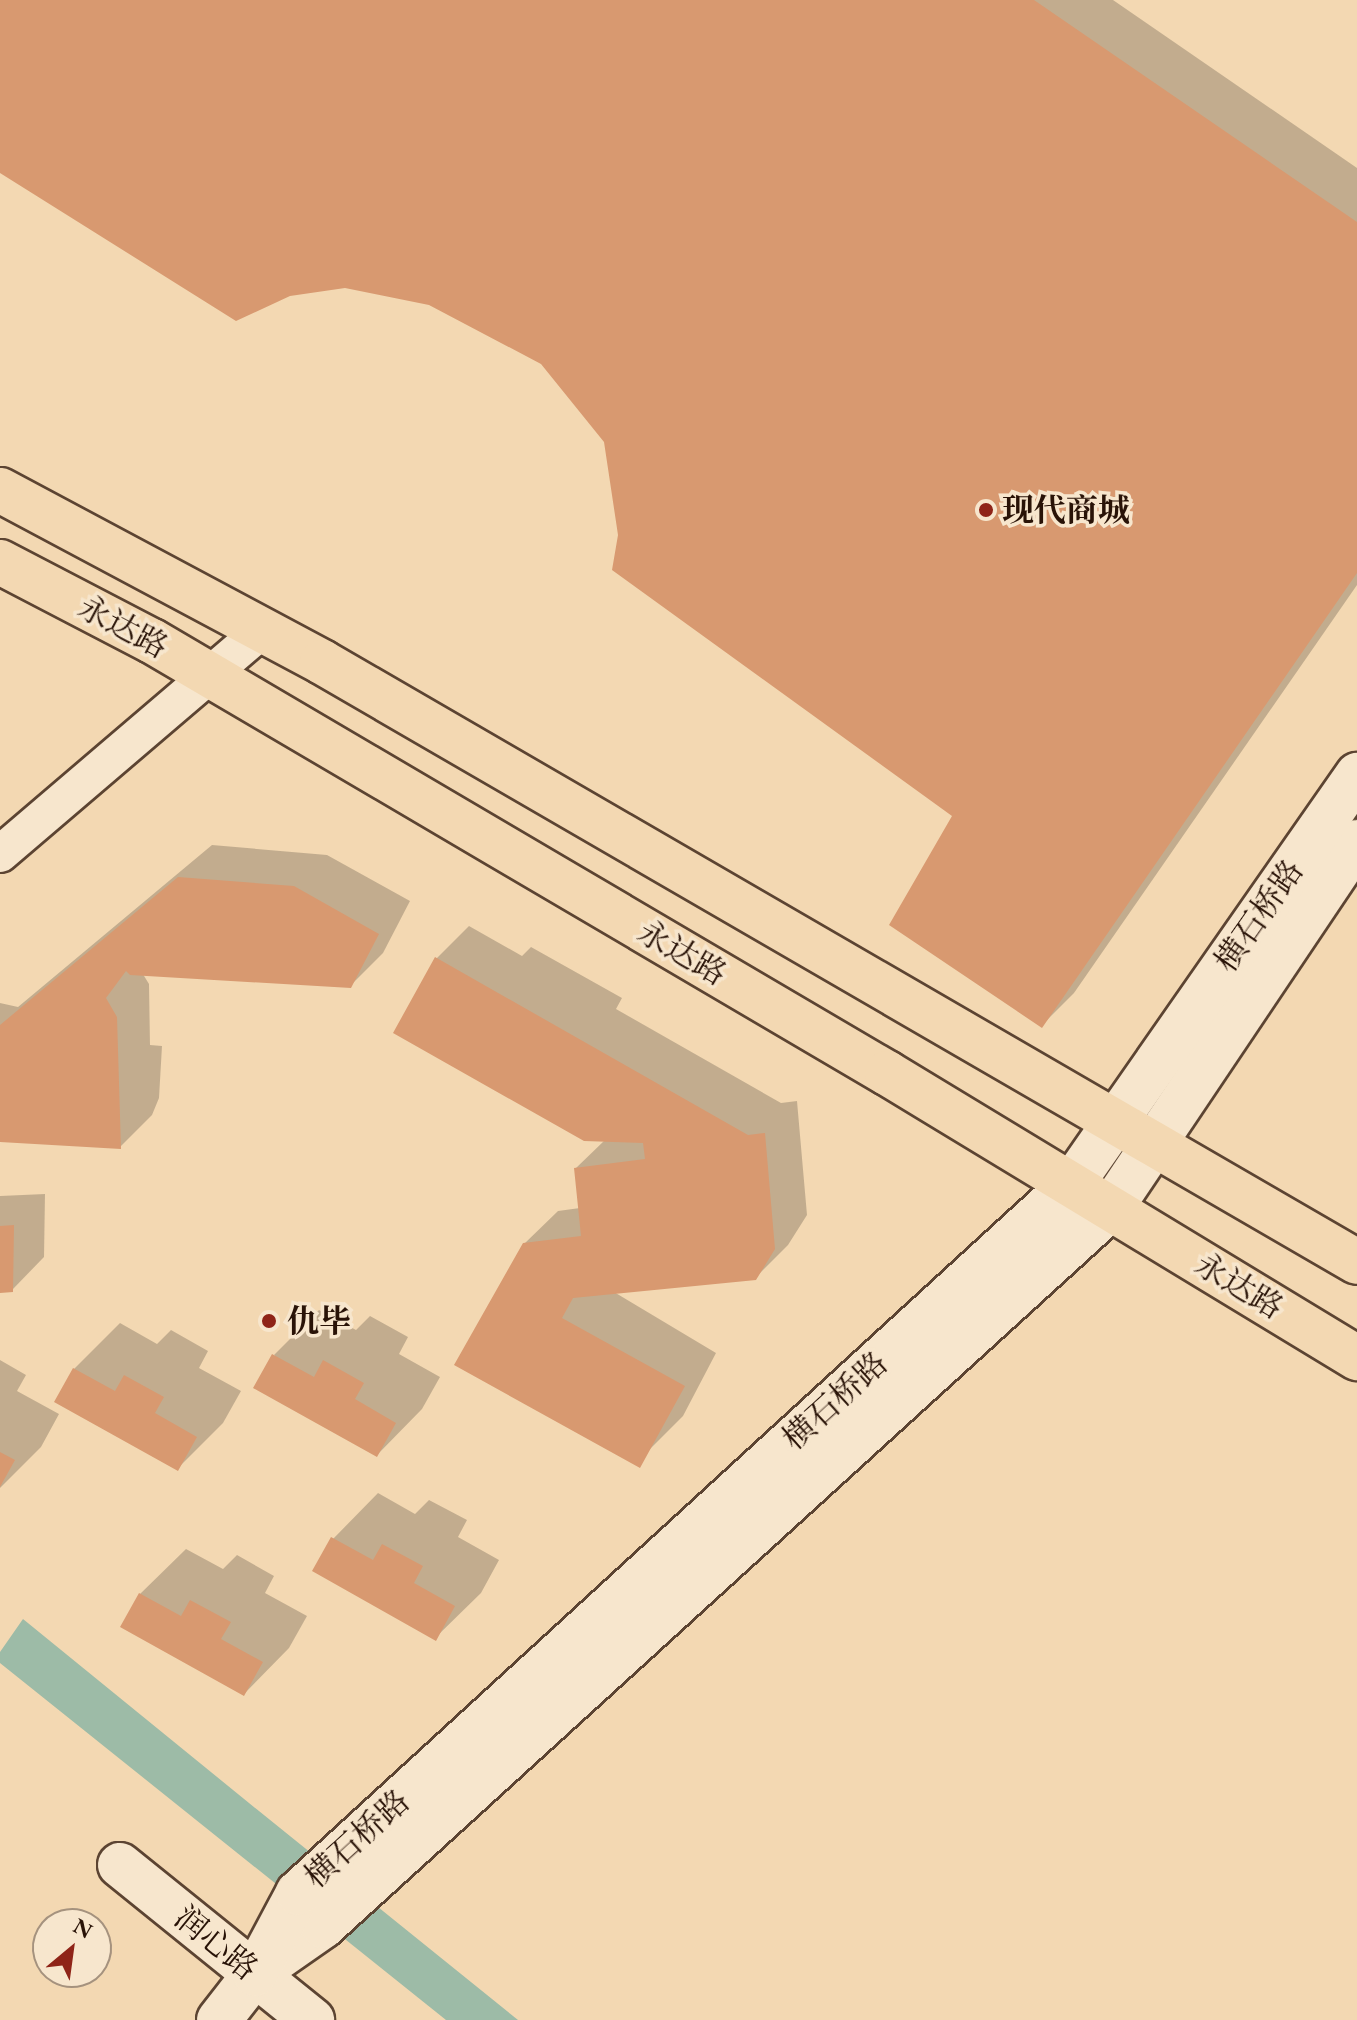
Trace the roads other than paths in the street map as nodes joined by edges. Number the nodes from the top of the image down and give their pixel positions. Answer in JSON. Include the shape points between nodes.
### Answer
{"nodes":[{"id":1,"x":0,"y":490,"type":"edge"},
{"id":2,"x":0,"y":562,"type":"edge"},
{"id":3,"x":263,"y":629,"type":"junction"},
{"id":4,"x":209,"y":675,"type":"junction"},
{"id":5,"x":1357,"y":775,"type":"edge"},
{"id":6,"x":1357,"y":842,"type":"edge"},
{"id":7,"x":0,"y":854,"type":"edge"},
{"id":8,"x":1117,"y":1120,"type":"junction"},
{"id":9,"x":1156,"y":1142,"type":"junction"},
{"id":10,"x":1072,"y":1184,"type":"junction"},
{"id":11,"x":1111,"y":1208,"type":"junction"},
{"id":12,"x":1357,"y":1262,"type":"edge"},
{"id":13,"x":1357,"y":1358,"type":"edge"},
{"id":14,"x":120,"y":1865,"type":"dead end"},
{"id":15,"x":255,"y":1974,"type":"junction"},
{"id":16,"x":219,"y":2020,"type":"edge"},
{"id":17,"x":312,"y":2020,"type":"edge"}],
"edges":[{"from":1,"to":3,"type":"main road","name":"永达路"},
{"from":2,"to":4,"type":"main road","name":"永达路"},
{"from":3,"to":4,"type":"street"},
{"from":3,"to":8,"type":"main road","name":"永达路"},
{"from":4,"to":7,"type":"street"},
{"from":4,"to":10,"type":"main road","name":"永达路"},
{"from":5,"to":8,"type":"main road","name":"横石桥路"},
{"from":6,"to":9,"type":"main road","name":"横石桥路"},
{"from":8,"to":9,"type":"main road","name":"永达路"},
{"from":8,"to":10,"type":"main road","name":"横石桥路"},
{"from":9,"to":11,"type":"main road","name":"横石桥路"},
{"from":9,"to":12,"type":"main road","name":"永达路"},
{"from":10,"to":11,"type":"main road","name":"永达路"},
{"from":10,"to":15,"type":"main road","name":"横石桥路","via":[[298,1893]]},
{"from":11,"to":13,"type":"main road","name":"永达路"},
{"from":11,"to":15,"type":"main road","name":"横石桥路","via":[[323,1926]]},
{"from":14,"to":15,"type":"main road","name":"润心路"},
{"from":15,"to":16,"type":"main road","name":"横石桥路"},
{"from":15,"to":17,"type":"main road","name":"润心路"}]}
